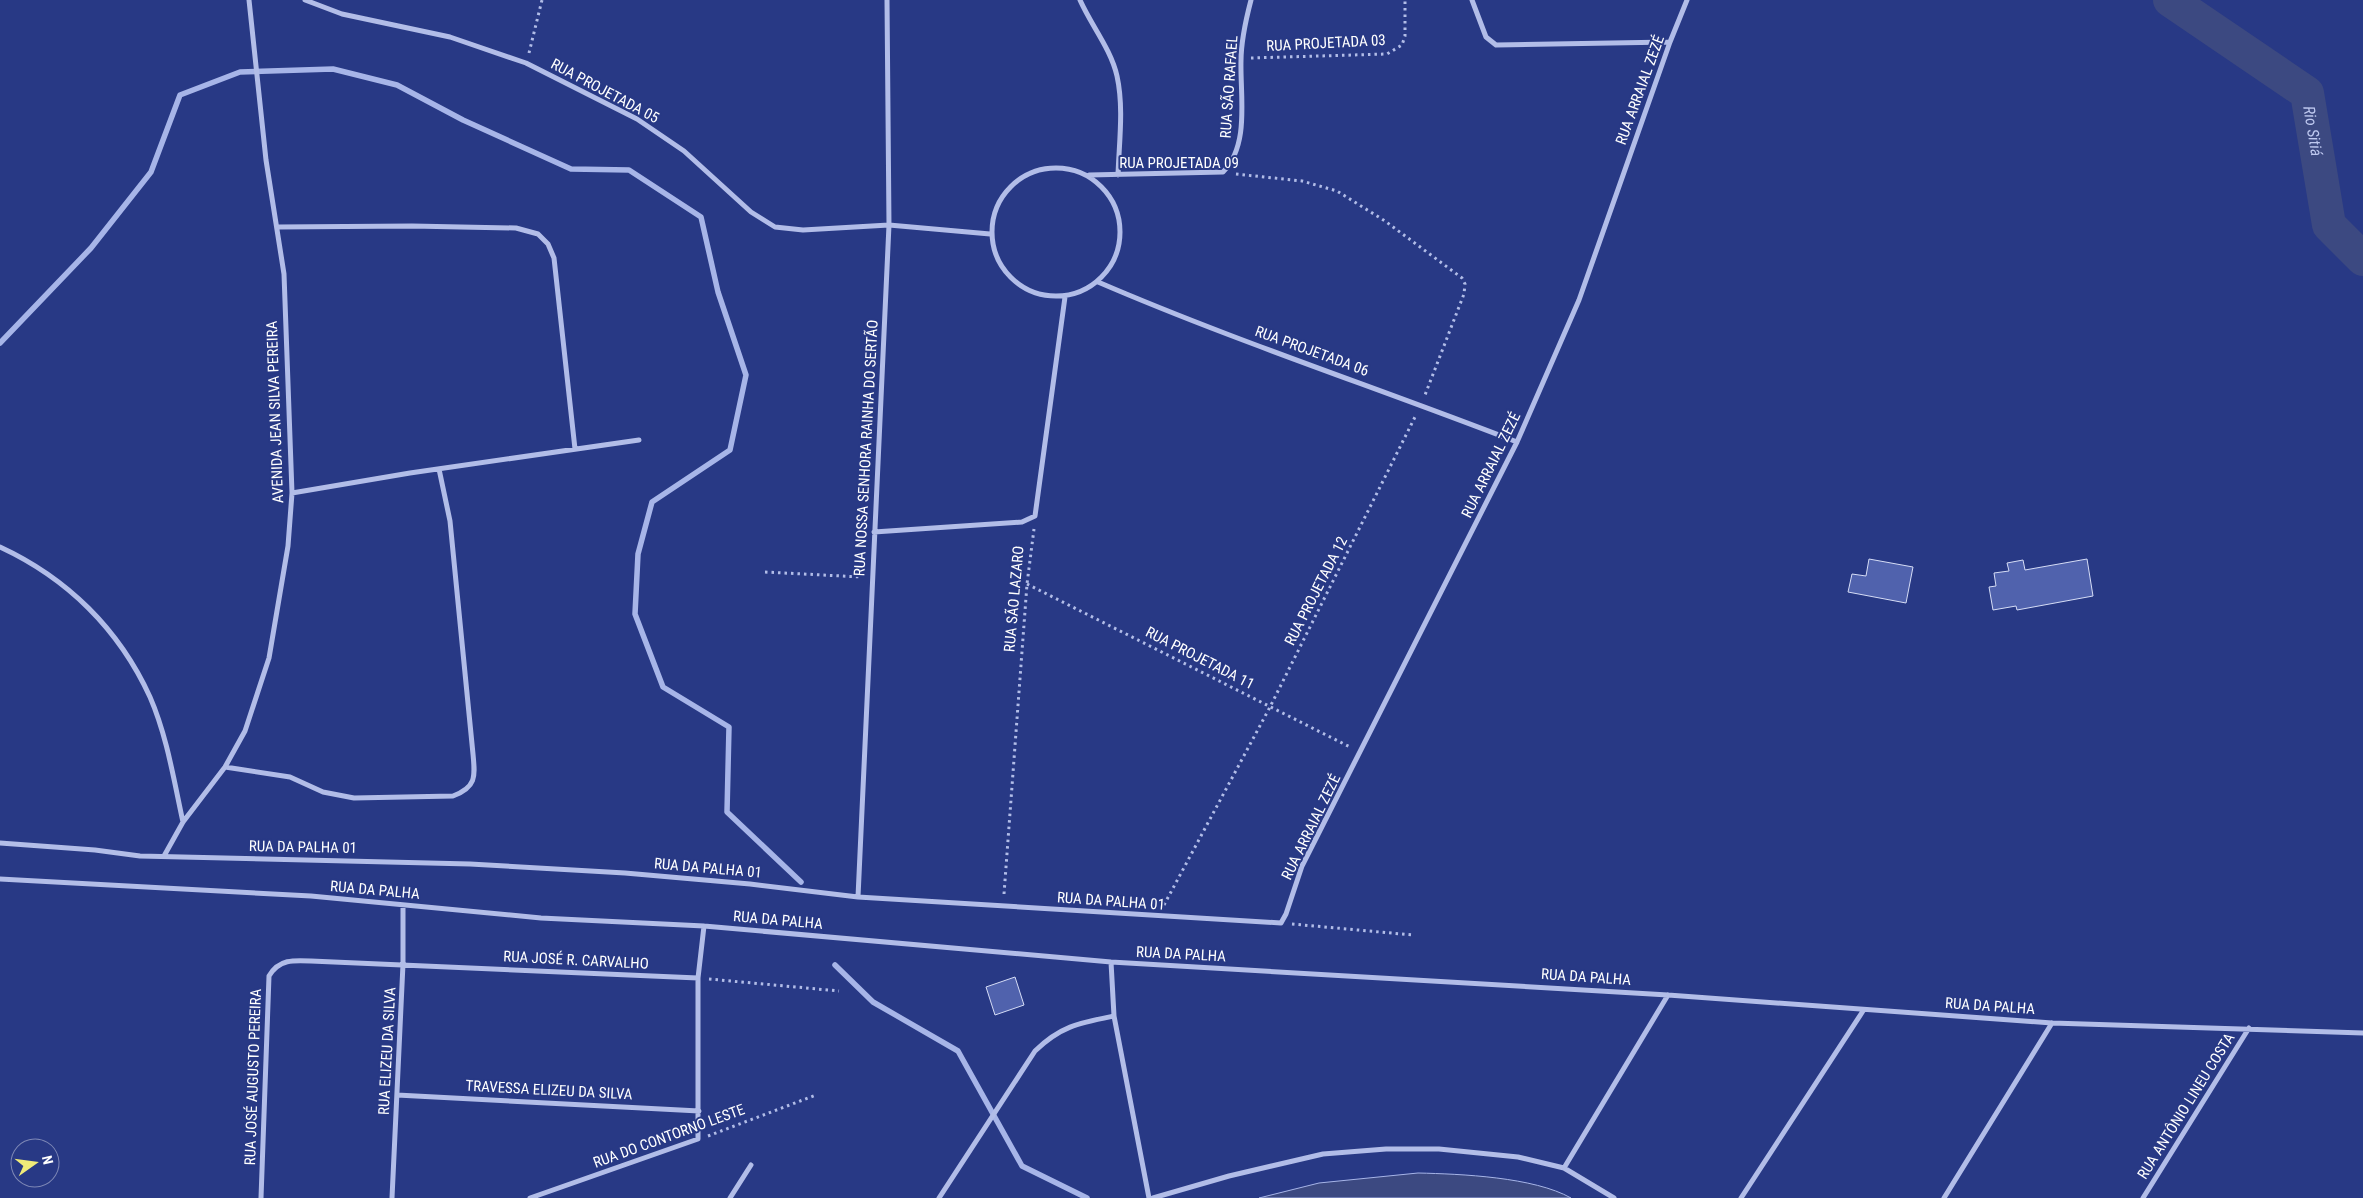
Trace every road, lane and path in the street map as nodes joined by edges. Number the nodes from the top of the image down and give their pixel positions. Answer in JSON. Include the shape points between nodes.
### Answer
{"nodes":[{"id":1,"x":249,"y":0,"type":"edge"},
{"id":2,"x":305,"y":0,"type":"edge"},
{"id":3,"x":542,"y":0,"type":"edge"},
{"id":4,"x":887,"y":0,"type":"edge"},
{"id":5,"x":1080,"y":0,"type":"edge"},
{"id":6,"x":1251,"y":0,"type":"edge"},
{"id":7,"x":1404,"y":0,"type":"edge"},
{"id":8,"x":1472,"y":0,"type":"edge"},
{"id":9,"x":1687,"y":0,"type":"edge"},
{"id":10,"x":1670,"y":42,"type":"junction"},
{"id":11,"x":1241,"y":58,"type":"junction"},
{"id":12,"x":526,"y":63,"type":"junction"},
{"id":13,"x":1223,"y":172,"type":"junction"},
{"id":14,"x":1090,"y":175,"type":"junction"},
{"id":15,"x":1118,"y":175,"type":"junction"},
{"id":16,"x":889,"y":225,"type":"junction"},
{"id":17,"x":278,"y":227,"type":"junction"},
{"id":18,"x":990,"y":234,"type":"junction"},
{"id":19,"x":1454,"y":269,"type":"joint"},
{"id":20,"x":1098,"y":282,"type":"junction"},
{"id":21,"x":1065,"y":296,"type":"junction"},
{"id":22,"x":1421,"y":405,"type":"junction"},
{"id":23,"x":639,"y":440,"type":"dead end"},
{"id":24,"x":1517,"y":442,"type":"junction"},
{"id":25,"x":575,"y":450,"type":"junction"},
{"id":26,"x":439,"y":469,"type":"junction"},
{"id":27,"x":292,"y":493,"type":"junction"},
{"id":28,"x":1035,"y":516,"type":"junction"},
{"id":29,"x":874,"y":532,"type":"junction"},
{"id":30,"x":0,"y":547,"type":"edge"},
{"id":31,"x":765,"y":572,"type":"dead end"},
{"id":32,"x":872,"y":578,"type":"junction"},
{"id":33,"x":1027,"y":584,"type":"junction"},
{"id":34,"x":1270,"y":707,"type":"junction"},
{"id":35,"x":1362,"y":752,"type":"junction"},
{"id":36,"x":225,"y":767,"type":"junction"},
{"id":37,"x":183,"y":822,"type":"junction"},
{"id":38,"x":0,"y":844,"type":"edge"},
{"id":39,"x":164,"y":856,"type":"junction"},
{"id":40,"x":0,"y":879,"type":"edge"},
{"id":41,"x":858,"y":897,"type":"junction"},
{"id":42,"x":403,"y":904,"type":"junction"},
{"id":43,"x":1003,"y":906,"type":"junction"},
{"id":44,"x":1158,"y":916,"type":"junction"},
{"id":45,"x":1281,"y":924,"type":"junction"},
{"id":46,"x":704,"y":926,"type":"junction"},
{"id":47,"x":1413,"y":935,"type":"dead end"},
{"id":48,"x":311,"y":961,"type":"joint"},
{"id":49,"x":1111,"y":962,"type":"junction"},
{"id":50,"x":403,"y":964,"type":"junction"},
{"id":51,"x":698,"y":978,"type":"junction"},
{"id":52,"x":839,"y":991,"type":"dead end"},
{"id":53,"x":1668,"y":995,"type":"junction"},
{"id":54,"x":1864,"y":1011,"type":"junction"},
{"id":55,"x":1114,"y":1016,"type":"junction"},
{"id":56,"x":2052,"y":1023,"type":"junction"},
{"id":57,"x":2249,"y":1028,"type":"junction"},
{"id":58,"x":2363,"y":1033,"type":"edge"},
{"id":59,"x":397,"y":1095,"type":"junction"},
{"id":60,"x":816,"y":1095,"type":"dead end"},
{"id":61,"x":699,"y":1110,"type":"junction"},
{"id":62,"x":698,"y":1139,"type":"junction"},
{"id":63,"x":751,"y":1165,"type":"dead end"},
{"id":64,"x":1564,"y":1168,"type":"junction"},
{"id":65,"x":261,"y":1198,"type":"edge"},
{"id":66,"x":392,"y":1198,"type":"edge"},
{"id":67,"x":530,"y":1198,"type":"edge"},
{"id":68,"x":730,"y":1198,"type":"edge"},
{"id":69,"x":939,"y":1198,"type":"edge"},
{"id":70,"x":1149,"y":1198,"type":"edge"},
{"id":71,"x":1153,"y":1198,"type":"edge"},
{"id":72,"x":1614,"y":1198,"type":"edge"},
{"id":73,"x":1741,"y":1198,"type":"edge"},
{"id":74,"x":1944,"y":1198,"type":"edge"},
{"id":75,"x":2143,"y":1198,"type":"edge"}],
"edges":[{"from":1,"to":17,"type":"street","name":"AVENIDA JEAN SILVA PEREIRA","via":[[266,160]]},
{"from":2,"to":12,"type":"street","name":"RUA PROJETADA 05","via":[[342,14],[450,37]]},
{"from":3,"to":12,"type":"path"},
{"from":4,"to":16,"type":"street","name":"RUA NOSSA SENHORA RAINHA DO SERTÃO"},
{"from":5,"to":15,"type":"street","via":[[1116,75],[1120,130]]},
{"from":6,"to":11,"type":"street","name":"RUA SÃO RAFAEL"},
{"from":7,"to":11,"type":"path","name":"RUA PROJETADA 03","via":[[1405,36],[1402,45],[1387,54]]},
{"from":8,"to":10,"type":"street","via":[[1486,37],[1496,45]]},
{"from":9,"to":10,"type":"street","name":"RUA ARRAIAL ZEZÉ"},
{"from":10,"to":24,"type":"street","name":"RUA ARRAIAL ZEZÉ","via":[[1579,300]]},
{"from":11,"to":13,"type":"street","name":"RUA SÃO RAFAEL","via":[[1240,136],[1232,162]]},
{"from":12,"to":16,"type":"street","name":"RUA PROJETADA 05","via":[[637,119],[684,151],[751,212],[774,227],[803,230]]},
{"from":13,"to":15,"type":"street","name":"RUA PROJETADA 09"},
{"from":13,"to":19,"type":"path","name":"RUA PROJETADA 09","via":[[1302,181],[1337,191]]},
{"from":14,"to":15,"type":"street","name":"RUA PROJETADA 09"},
{"from":14,"to":18,"type":"street","via":[[1061,168],[1045,168],[1028,174],[1012,185],[1001,199]]},
{"from":14,"to":20,"type":"street","via":[[1113,202],[1119,218],[1117,253],[1110,269]]},
{"from":16,"to":18,"type":"street","name":"RUA PROJETADA 05"},
{"from":16,"to":29,"type":"street","name":"RUA NOSSA SENHORA RAINHA DO SERTÃO"},
{"from":17,"to":25,"type":"street","via":[[516,228],[538,234],[548,244],[554,258]]},
{"from":17,"to":27,"type":"street","name":"AVENIDA JEAN SILVA PEREIRA","via":[[284,274]]},
{"from":18,"to":21,"type":"street","via":[[996,257],[1008,276],[1025,289],[1046,296]]},
{"from":19,"to":22,"type":"path","name":"RUA PROJETADA 12","via":[[1465,284],[1464,294]]},
{"from":20,"to":21,"type":"street","via":[[1082,292]]},
{"from":20,"to":22,"type":"street","name":"RUA PROJETADA 06","via":[[1197,323]]},
{"from":21,"to":28,"type":"street"},
{"from":22,"to":24,"type":"street","name":"RUA PROJETADA 06"},
{"from":22,"to":34,"type":"path","name":"RUA PROJETADA 12"},
{"from":23,"to":25,"type":"street"},
{"from":24,"to":35,"type":"street","name":"RUA ARRAIAL ZEZÉ"},
{"from":25,"to":26,"type":"street"},
{"from":26,"to":27,"type":"street"},
{"from":26,"to":36,"type":"street","via":[[450,521],[473,754],[475,776],[470,785],[453,796],[354,798],[323,792],[290,777]]},
{"from":27,"to":36,"type":"street","name":"AVENIDA JEAN SILVA PEREIRA","via":[[288,546],[269,658],[245,730]]},
{"from":28,"to":29,"type":"street","via":[[1022,522]]},
{"from":28,"to":33,"type":"path","name":"RUA SÃO LAZARO"},
{"from":29,"to":32,"type":"street","name":"RUA NOSSA SENHORA RAINHA DO SERTÃO"},
{"from":30,"to":37,"type":"street","via":[[64,585],[104,623],[130,659],[150,699],[164,740]]},
{"from":31,"to":32,"type":"path"},
{"from":32,"to":41,"type":"street","name":"RUA NOSSA SENHORA RAINHA DO SERTÃO"},
{"from":33,"to":34,"type":"path","name":"RUA PROJETADA 11"},
{"from":33,"to":43,"type":"path","name":"RUA SÃO LAZARO"},
{"from":34,"to":35,"type":"path","name":"RUA PROJETADA 11"},
{"from":34,"to":44,"type":"path","name":"RUA PROJETADA 12"},
{"from":35,"to":45,"type":"street","name":"RUA ARRAIAL ZEZÉ","via":[[1302,866]]},
{"from":36,"to":37,"type":"street","name":"AVENIDA JEAN SILVA PEREIRA"},
{"from":37,"to":39,"type":"street","name":"AVENIDA JEAN SILVA PEREIRA"},
{"from":38,"to":39,"type":"street","name":"RUA DA PALHA 01"},
{"from":39,"to":41,"type":"street","name":"RUA DA PALHA 01","via":[[470,864],[750,884]]},
{"from":40,"to":42,"type":"street","name":"RUA DA PALHA"},
{"from":41,"to":43,"type":"street","name":"RUA DA PALHA 01"},
{"from":42,"to":46,"type":"street","name":"RUA DA PALHA","via":[[541,918]]},
{"from":42,"to":50,"type":"street","name":"RUA ELIZEU DA SILVA"},
{"from":43,"to":44,"type":"street","name":"RUA DA PALHA 01"},
{"from":44,"to":45,"type":"street","name":"RUA DA PALHA 01"},
{"from":45,"to":47,"type":"path"},
{"from":46,"to":49,"type":"street","name":"RUA DA PALHA"},
{"from":46,"to":51,"type":"street"},
{"from":48,"to":50,"type":"street","name":"RUA JOSÉ R. CARVALHO"},
{"from":48,"to":65,"type":"street","name":"RUA JOSÉ AUGUSTO PEREIRA","via":[[290,960],[278,964],[269,976]]},
{"from":49,"to":53,"type":"street","name":"RUA DA PALHA"},
{"from":49,"to":55,"type":"street"},
{"from":50,"to":51,"type":"street","name":"RUA JOSÉ R. CARVALHO"},
{"from":50,"to":59,"type":"street","name":"RUA ELIZEU DA SILVA"},
{"from":51,"to":52,"type":"path"},
{"from":51,"to":61,"type":"street"},
{"from":53,"to":54,"type":"street","name":"RUA DA PALHA"},
{"from":53,"to":64,"type":"street"},
{"from":54,"to":56,"type":"street","name":"RUA DA PALHA"},
{"from":54,"to":73,"type":"street"},
{"from":55,"to":69,"type":"street","via":[[1074,1024],[1051,1036],[1034,1051]]},
{"from":55,"to":70,"type":"street"},
{"from":56,"to":57,"type":"street","name":"RUA DA PALHA"},
{"from":56,"to":74,"type":"street"},
{"from":57,"to":58,"type":"street","name":"RUA DA PALHA"},
{"from":57,"to":75,"type":"street","name":"RUA ANTÔNIO LINEU COSTA"},
{"from":59,"to":61,"type":"street","name":"TRAVESSA ELIZEU DA SILVA"},
{"from":59,"to":66,"type":"street","name":"RUA ELIZEU DA SILVA"},
{"from":60,"to":62,"type":"path","name":"RUA DO CONTORNO LESTE"},
{"from":61,"to":62,"type":"street"},
{"from":62,"to":67,"type":"street","name":"RUA DO CONTORNO LESTE"},
{"from":63,"to":68,"type":"street"},
{"from":64,"to":71,"type":"street","via":[[1518,1157],[1439,1149],[1376,1150],[1323,1154]]},
{"from":64,"to":72,"type":"street"}]}
